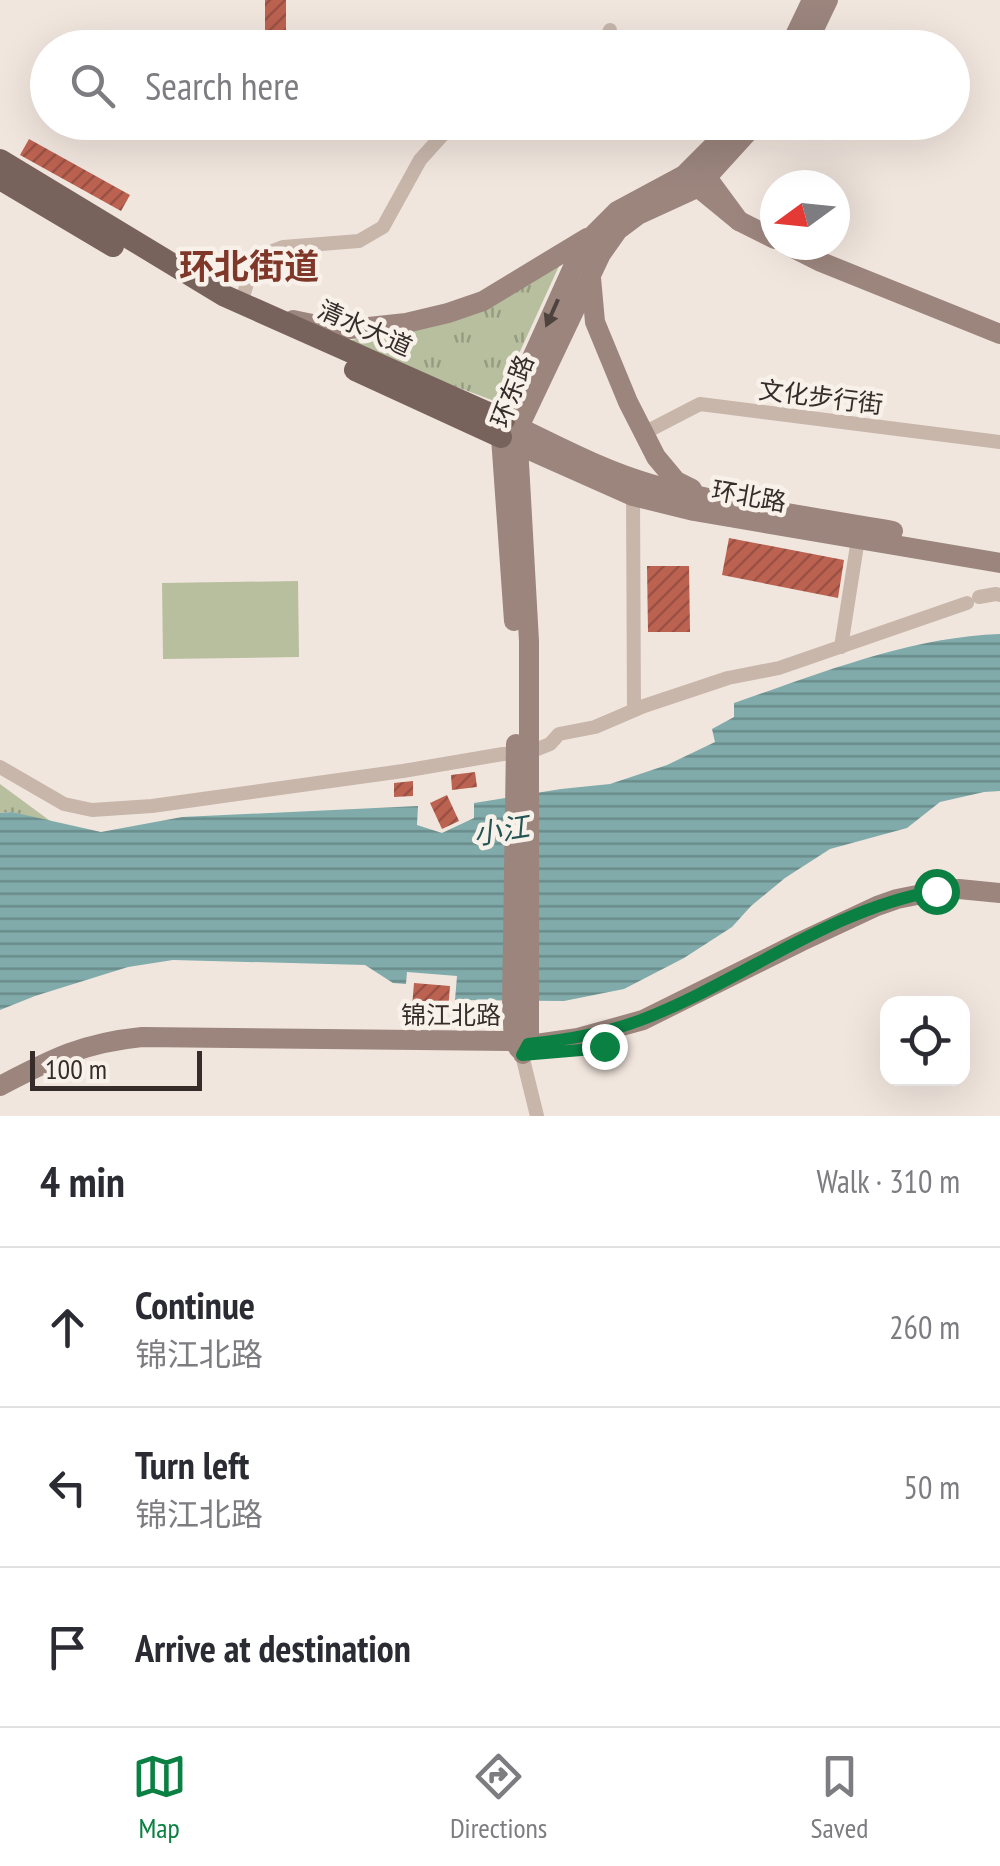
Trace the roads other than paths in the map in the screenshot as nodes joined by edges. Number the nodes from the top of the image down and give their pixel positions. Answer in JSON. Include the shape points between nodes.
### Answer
{"nodes":[{"id":1,"x":812,"y":0,"type":"edge"},
{"id":2,"x":828,"y":0,"type":"edge"},
{"id":3,"x":798,"y":30,"type":"edge"},
{"id":4,"x":814,"y":30,"type":"edge"},
{"id":5,"x":438,"y":140,"type":"edge"},
{"id":6,"x":722,"y":140,"type":"edge"},
{"id":7,"x":737,"y":140,"type":"edge"},
{"id":8,"x":0,"y":160,"type":"edge"},
{"id":9,"x":696,"y":175,"type":"junction"},
{"id":10,"x":0,"y":179,"type":"edge"},
{"id":11,"x":760,"y":232,"type":"edge"},
{"id":12,"x":593,"y":235,"type":"junction"},
{"id":13,"x":817,"y":260,"type":"edge"},
{"id":14,"x":592,"y":274,"type":"junction"},
{"id":15,"x":241,"y":302,"type":"junction"},
{"id":16,"x":269,"y":316,"type":"junction"},
{"id":17,"x":1000,"y":334,"type":"edge"},
{"id":18,"x":510,"y":432,"type":"junction"},
{"id":19,"x":644,"y":433,"type":"junction"},
{"id":20,"x":1000,"y":442,"type":"edge"},
{"id":21,"x":634,"y":496,"type":"junction"},
{"id":22,"x":711,"y":499,"type":"junction"},
{"id":23,"x":858,"y":539,"type":"junction"},
{"id":24,"x":1000,"y":550,"type":"edge"},
{"id":25,"x":1000,"y":563,"type":"edge"},
{"id":26,"x":1000,"y":595,"type":"edge"},
{"id":27,"x":840,"y":647,"type":"junction"},
{"id":28,"x":634,"y":710,"type":"junction"},
{"id":29,"x":523,"y":759,"type":"junction"},
{"id":30,"x":0,"y":766,"type":"edge"},
{"id":31,"x":1000,"y":893,"type":"edge"},
{"id":32,"x":1000,"y":907,"type":"edge"},
{"id":33,"x":521,"y":1047,"type":"junction"},
{"id":34,"x":0,"y":1086,"type":"edge"},
{"id":35,"x":0,"y":1102,"type":"edge"},
{"id":36,"x":538,"y":1116,"type":"edge"}],
"edges":[{"from":1,"to":3,"type":"main road"},
{"from":2,"to":4,"type":"main road"},
{"from":5,"to":15,"type":"street","via":[[383,227],[358,240],[283,246],[255,258]]},
{"from":6,"to":9,"type":"main road","name":"环东路"},
{"from":7,"to":9,"type":"main road","name":"环东路"},
{"from":8,"to":15,"type":"main road","name":"清水大道"},
{"from":9,"to":11,"type":"main road","via":[[739,221]]},
{"from":9,"to":12,"type":"main road","name":"环东路","via":[[617,211]]},
{"from":9,"to":14,"type":"main road","name":"环东路","via":[[618,230]]},
{"from":10,"to":18,"type":"main road","name":"清水大道","via":[[203,302]]},
{"from":12,"to":16,"type":"main road","via":[[483,301],[448,313],[341,330]]},
{"from":12,"to":18,"type":"main road","name":"环东路","one_way":true,"via":[[573,267]]},
{"from":13,"to":17,"type":"main road"},
{"from":14,"to":18,"type":"main road","name":"环东路"},
{"from":14,"to":19,"type":"main road","via":[[595,322]]},
{"from":15,"to":16,"type":"main road","name":"清水大道"},
{"from":16,"to":18,"type":"main road","name":"清水大道"},
{"from":18,"to":21,"type":"main road","name":"环北路"},
{"from":18,"to":22,"type":"main road","name":"环北路"},
{"from":18,"to":29,"type":"main road"},
{"from":19,"to":20,"type":"street","name":"文化步行街","via":[[700,404]]},
{"from":19,"to":22,"type":"main road","via":[[676,480]]},
{"from":21,"to":23,"type":"main road","name":"环北路"},
{"from":21,"to":28,"type":"street"},
{"from":22,"to":24,"type":"main road","name":"环北路"},
{"from":23,"to":25,"type":"main road","name":"环北路"},
{"from":23,"to":27,"type":"street"},
{"from":26,"to":27,"type":"street"},
{"from":27,"to":28,"type":"street"},
{"from":28,"to":29,"type":"street","via":[[559,734]]},
{"from":29,"to":30,"type":"street","via":[[92,810],[64,804]]},
{"from":29,"to":33,"type":"main road"},
{"from":31,"to":33,"type":"main road","name":"锦江北路","via":[[936,891],[877,906],[643,1020]]},
{"from":32,"to":33,"type":"main road","name":"锦江北路","via":[[959,903],[901,912],[648,1032],[581,1050]]},
{"from":33,"to":34,"type":"main road","name":"锦江北路","via":[[142,1037],[70,1051]]},
{"from":33,"to":35,"type":"main road","name":"锦江北路","via":[[142,1051],[75,1064]]},
{"from":33,"to":36,"type":"street"}]}
